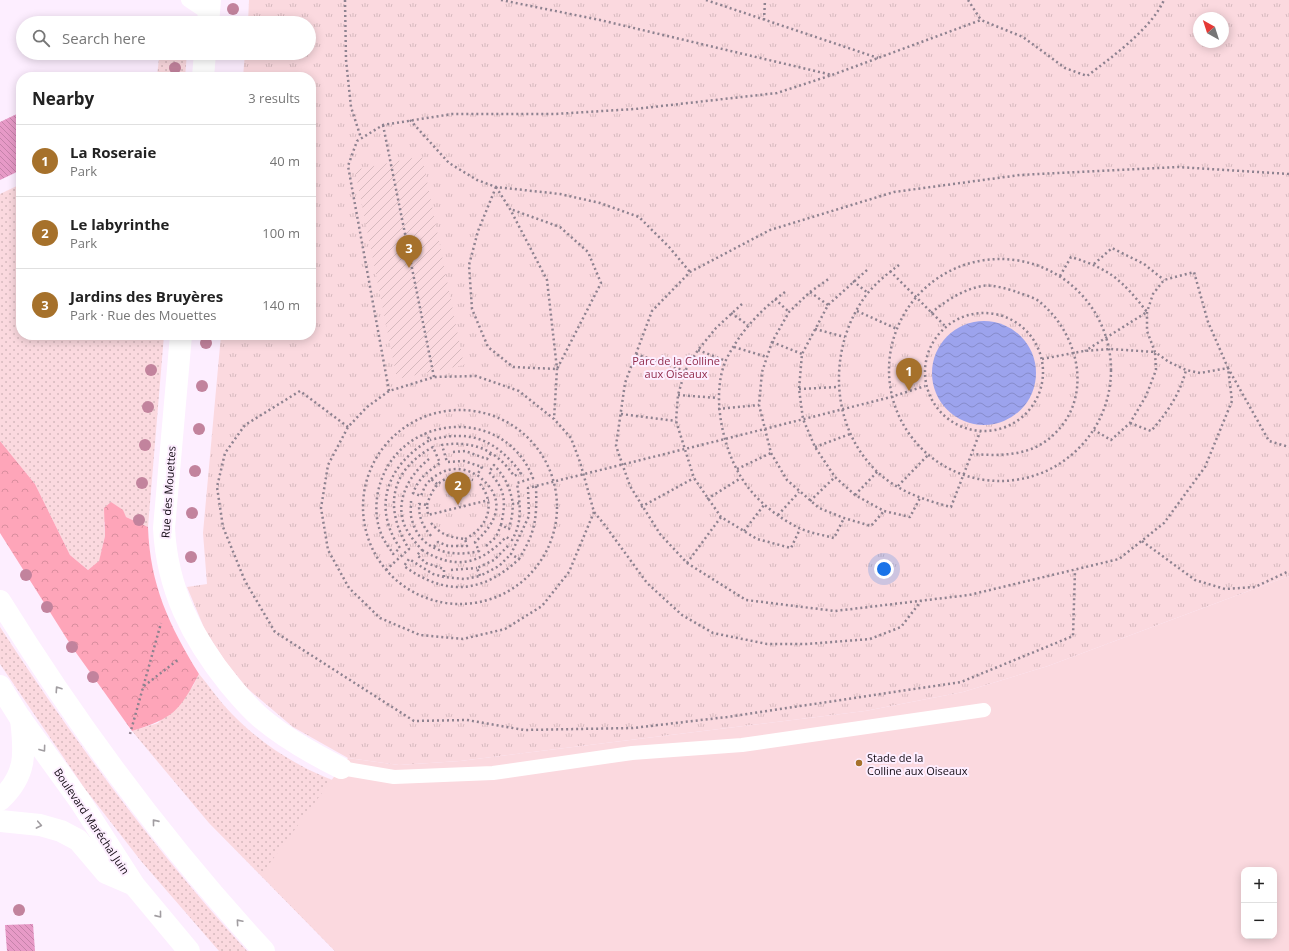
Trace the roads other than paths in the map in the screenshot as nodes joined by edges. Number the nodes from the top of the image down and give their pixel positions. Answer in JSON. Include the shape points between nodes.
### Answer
{"nodes":[{"id":1,"x":188,"y":0,"type":"edge"},
{"id":2,"x":209,"y":12,"type":"edge"},
{"id":3,"x":204,"y":60,"type":"edge"},
{"id":4,"x":203,"y":72,"type":"edge"},
{"id":5,"x":181,"y":340,"type":"edge"},
{"id":6,"x":0,"y":601,"type":"edge"},
{"id":7,"x":0,"y":686,"type":"edge"},
{"id":8,"x":984,"y":710,"type":"dead end"},
{"id":9,"x":20,"y":718,"type":"junction"},
{"id":10,"x":341,"y":768,"type":"joint"},
{"id":11,"x":0,"y":800,"type":"edge"},
{"id":12,"x":0,"y":821,"type":"edge"},
{"id":13,"x":134,"y":885,"type":"junction"},
{"id":14,"x":189,"y":951,"type":"edge"},
{"id":15,"x":264,"y":951,"type":"edge"}],
"edges":[{"from":1,"to":2,"type":"lane"},
{"from":3,"to":4,"type":"main road"},
{"from":5,"to":10,"type":"main road","name":"Rue des Mouettes","via":[[164,528],[165,549],[172,582],[212,664],[244,702],[260,718],[308,752]]},
{"from":15,"to":6,"type":"main road","one_way":true,"via":[[145,809],[80,721]]},
{"from":7,"to":9,"type":"main road","name":"Boulevard Maréchal Juin"},
{"from":8,"to":10,"type":"lane","via":[[742,745],[632,753],[493,773],[394,777]]},
{"from":9,"to":11,"type":"main road","via":[[24,744],[20,774],[12,788]]},
{"from":9,"to":13,"type":"main road","name":"Boulevard Maréchal Juin","one_way":true,"via":[[80,800]]},
{"from":12,"to":13,"type":"main road","one_way":true,"via":[[40,825],[61,831],[78,840],[106,873]]},
{"from":13,"to":14,"type":"main road","name":"Boulevard Maréchal Juin","one_way":true}]}
